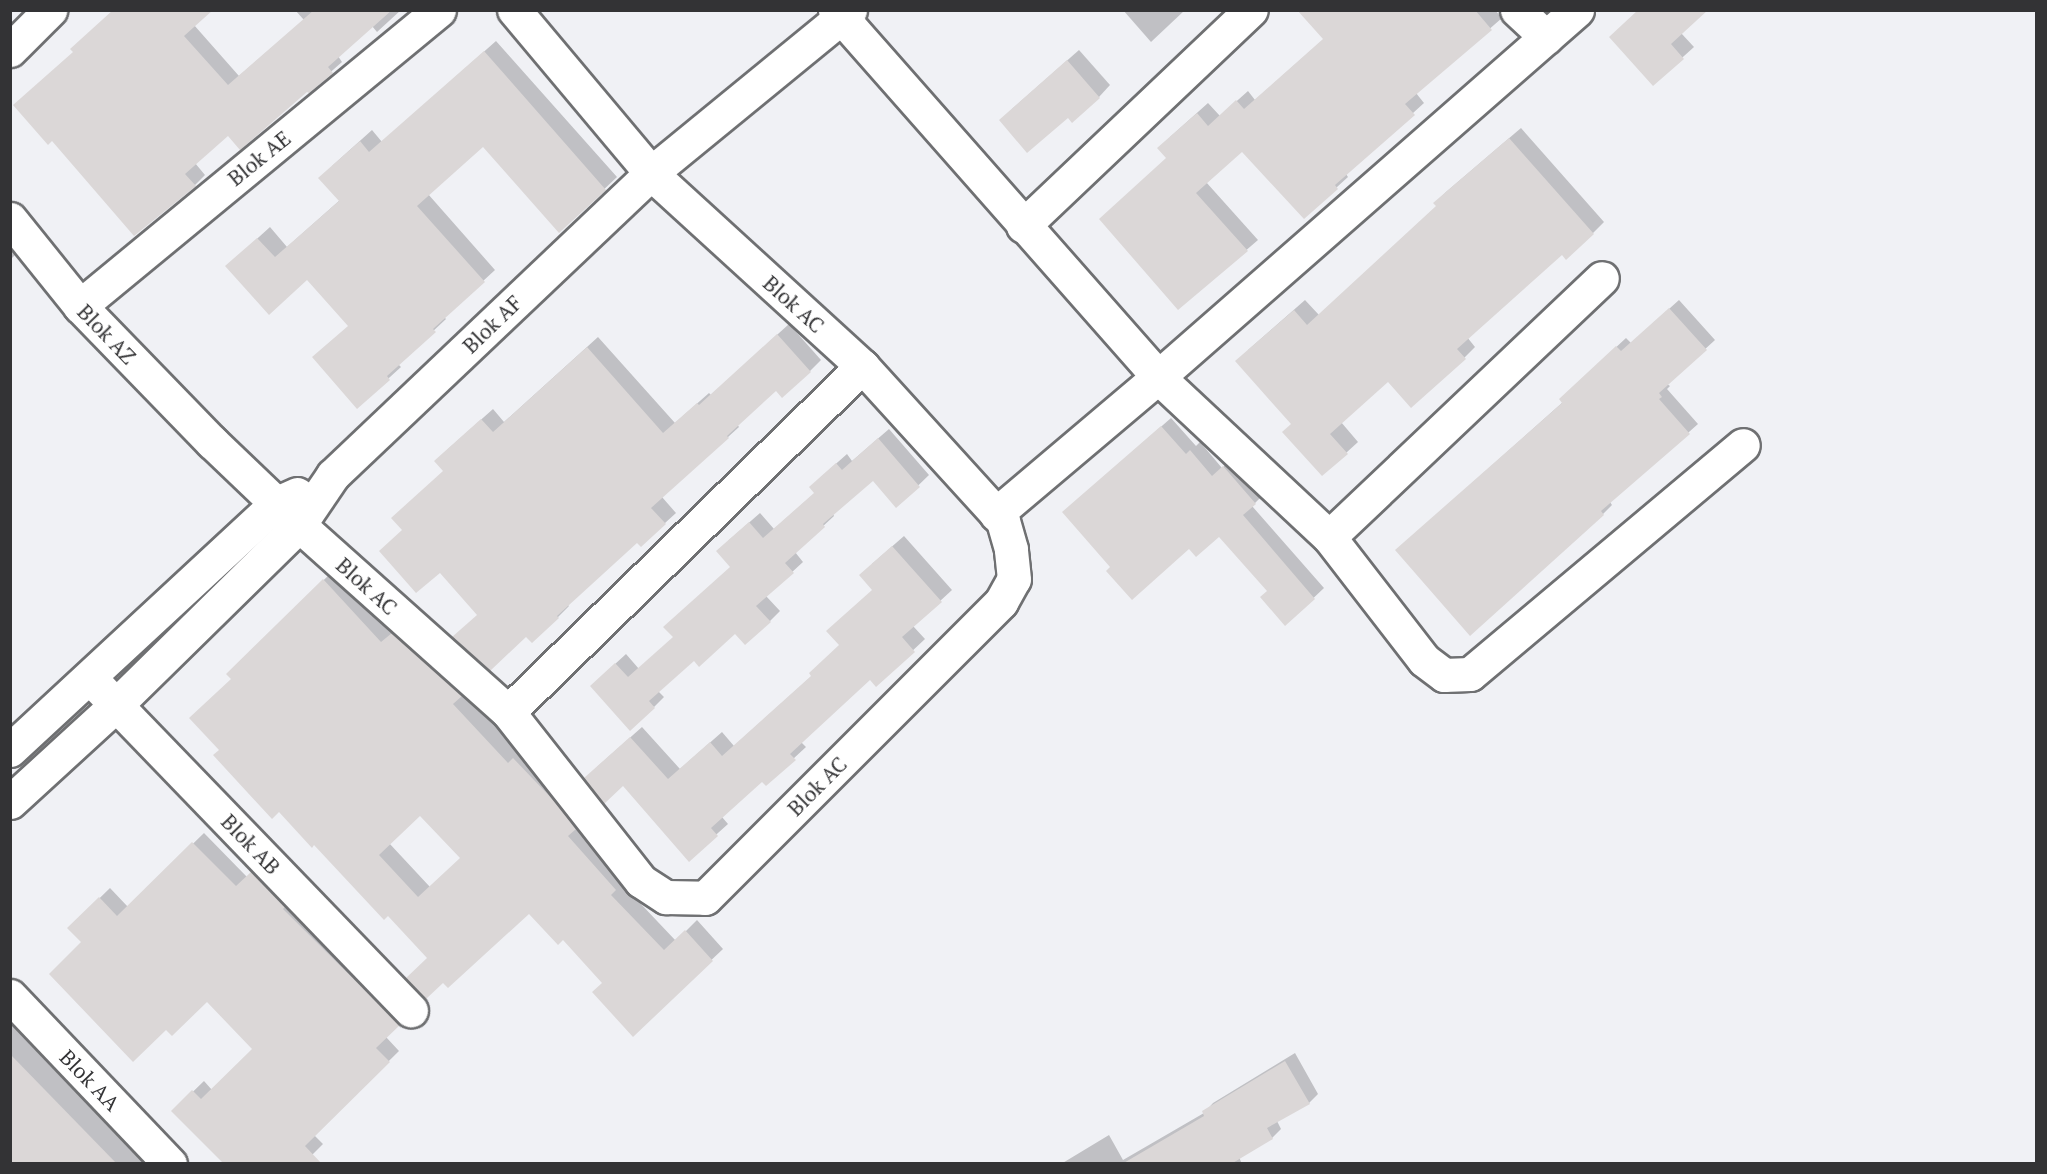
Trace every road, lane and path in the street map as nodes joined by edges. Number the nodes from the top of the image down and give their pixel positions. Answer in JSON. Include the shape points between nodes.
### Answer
{"nodes":[{"id":1,"x":50,"y":10,"type":"edge"},
{"id":2,"x":439,"y":10,"type":"edge"},
{"id":3,"x":514,"y":10,"type":"edge"},
{"id":4,"x":1251,"y":10,"type":"edge"},
{"id":5,"x":1517,"y":10,"type":"edge"},
{"id":6,"x":1577,"y":10,"type":"edge"},
{"id":7,"x":842,"y":13,"type":"edge"},
{"id":8,"x":1546,"y":37,"type":"junction"},
{"id":9,"x":10,"y":51,"type":"edge"},
{"id":10,"x":651,"y":173,"type":"junction"},
{"id":11,"x":10,"y":219,"type":"edge"},
{"id":12,"x":1023,"y":226,"type":"junction"},
{"id":13,"x":1602,"y":278,"type":"dead end"},
{"id":14,"x":80,"y":306,"type":"junction"},
{"id":15,"x":862,"y":366,"type":"junction"},
{"id":16,"x":1158,"y":377,"type":"junction"},
{"id":17,"x":212,"y":442,"type":"joint"},
{"id":18,"x":1743,"y":445,"type":"dead end"},
{"id":19,"x":288,"y":514,"type":"junction"},
{"id":20,"x":996,"y":514,"type":"junction"},
{"id":21,"x":1329,"y":537,"type":"junction"},
{"id":22,"x":90,"y":678,"type":"junction"},
{"id":23,"x":116,"y":705,"type":"junction"},
{"id":24,"x":508,"y":712,"type":"junction"},
{"id":25,"x":10,"y":750,"type":"edge"},
{"id":26,"x":10,"y":802,"type":"edge"},
{"id":27,"x":10,"y":996,"type":"edge"},
{"id":28,"x":411,"y":1010,"type":"dead end"},
{"id":29,"x":170,"y":1164,"type":"edge"}],
"edges":[{"from":1,"to":9,"type":"street"},
{"from":2,"to":14,"type":"street","name":"Blok AE"},
{"from":3,"to":10,"type":"street","name":"Blok AC"},
{"from":4,"to":12,"type":"street"},
{"from":5,"to":8,"type":"street"},
{"from":6,"to":8,"type":"street"},
{"from":7,"to":10,"type":"street","name":"Blok AF"},
{"from":7,"to":12,"type":"street"},
{"from":8,"to":16,"type":"street"},
{"from":10,"to":15,"type":"street","name":"Blok AC"},
{"from":10,"to":19,"type":"street","name":"Blok AF","via":[[333,476]]},
{"from":11,"to":14,"type":"street","name":"Blok AZ"},
{"from":12,"to":16,"type":"street"},
{"from":13,"to":21,"type":"street"},
{"from":14,"to":17,"type":"street","name":"Blok AZ"},
{"from":15,"to":20,"type":"street","name":"Blok AC"},
{"from":15,"to":24,"type":"street"},
{"from":16,"to":20,"type":"street"},
{"from":16,"to":21,"type":"street"},
{"from":17,"to":19,"type":"street","name":"Blok AC"},
{"from":18,"to":21,"type":"street","via":[[1470,674],[1444,675],[1424,660]]},
{"from":19,"to":22,"type":"street"},
{"from":19,"to":23,"type":"street"},
{"from":19,"to":24,"type":"street","name":"Blok AC"},
{"from":20,"to":24,"type":"street","name":"Blok AC","via":[[1003,521],[1014,579],[1001,602],[705,898],[666,897],[641,881]]},
{"from":22,"to":23,"type":"street","name":"Blok AB"},
{"from":22,"to":25,"type":"street"},
{"from":23,"to":26,"type":"street"},
{"from":23,"to":28,"type":"street","name":"Blok AB"},
{"from":27,"to":29,"type":"street","name":"Blok AA"}]}
